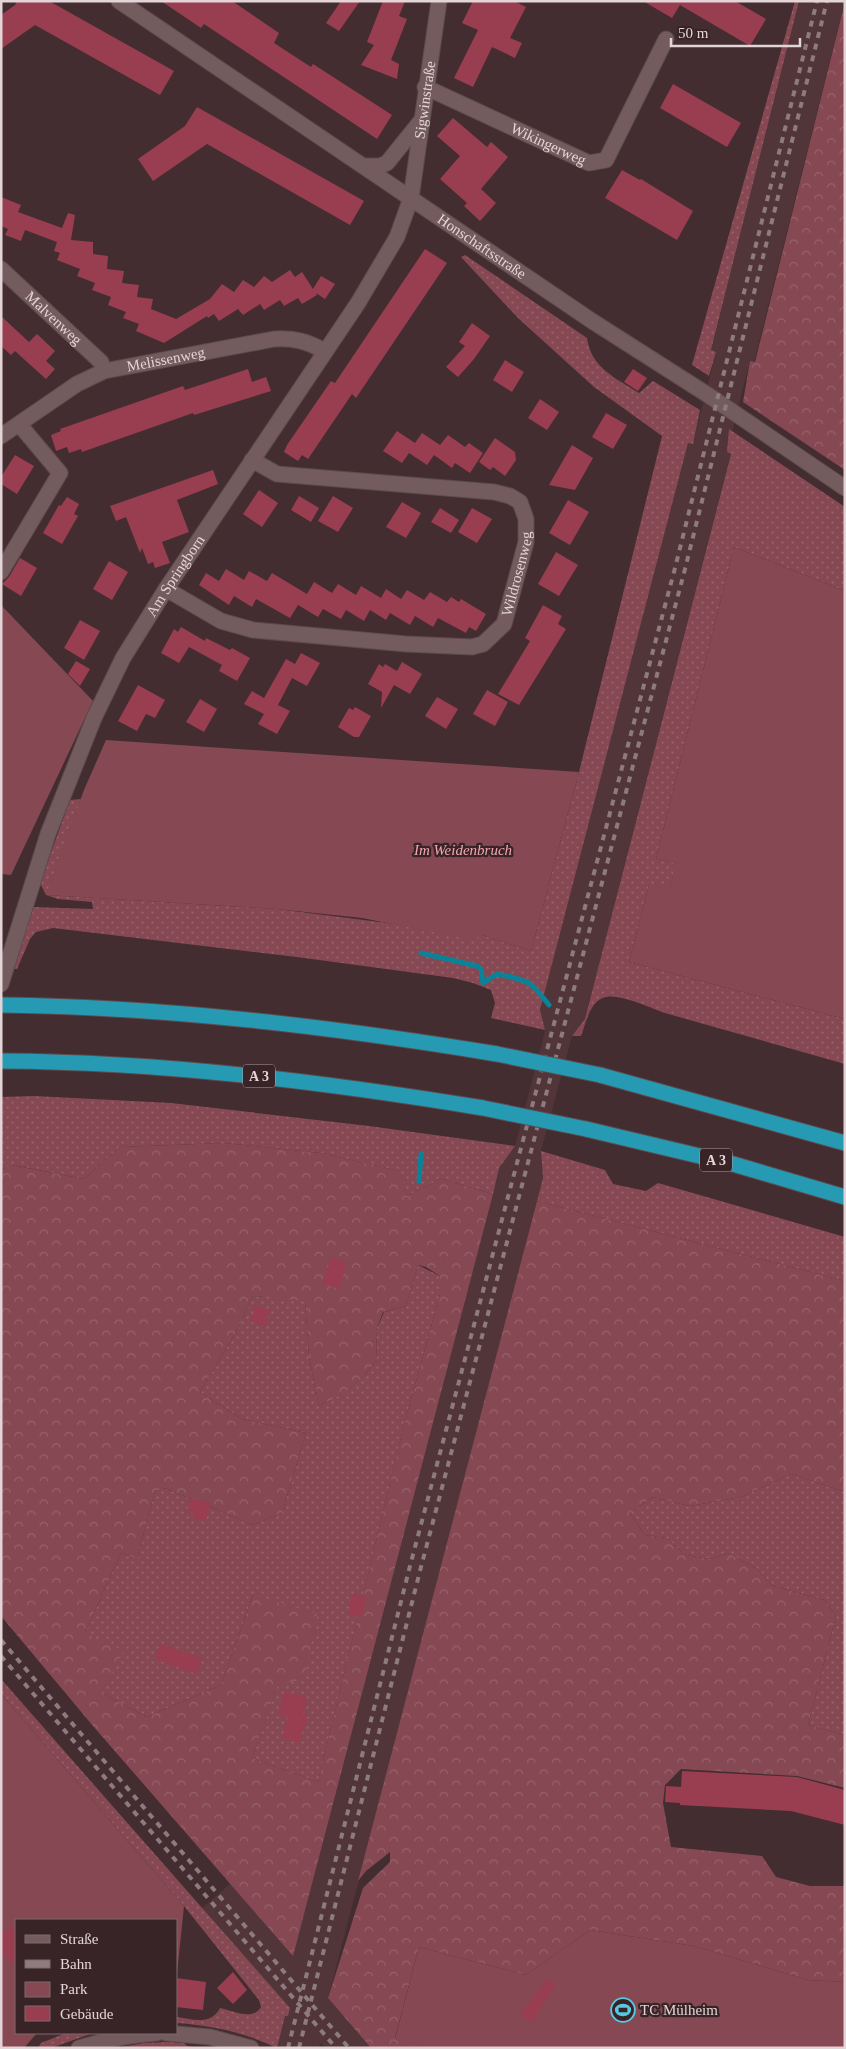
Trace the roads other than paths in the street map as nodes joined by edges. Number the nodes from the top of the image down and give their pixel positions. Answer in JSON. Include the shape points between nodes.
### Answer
{"nodes":[{"id":1,"x":120,"y":1,"type":"edge"},
{"id":2,"x":439,"y":1,"type":"edge"},
{"id":3,"x":666,"y":39,"type":"dead end"},
{"id":4,"x":425,"y":87,"type":"junction"},
{"id":5,"x":421,"y":121,"type":"junction"},
{"id":6,"x":364,"y":166,"type":"junction"},
{"id":7,"x":411,"y":198,"type":"junction"},
{"id":8,"x":1,"y":269,"type":"edge"},
{"id":9,"x":324,"y":351,"type":"junction"},
{"id":10,"x":104,"y":371,"type":"junction"},
{"id":11,"x":19,"y":424,"type":"junction"},
{"id":12,"x":1,"y":436,"type":"edge"},
{"id":13,"x":252,"y":460,"type":"junction"},
{"id":14,"x":845,"y":488,"type":"edge"},
{"id":15,"x":1,"y":572,"type":"edge"},
{"id":16,"x":166,"y":589,"type":"junction"},
{"id":17,"x":1,"y":984,"type":"edge"},
{"id":18,"x":1,"y":1005,"type":"edge"},
{"id":19,"x":1,"y":1061,"type":"edge"},
{"id":20,"x":845,"y":1143,"type":"edge"},
{"id":21,"x":845,"y":1197,"type":"edge"},
{"id":22,"x":133,"y":2034,"type":"edge"},
{"id":23,"x":177,"y":2034,"type":"edge"},
{"id":24,"x":79,"y":2048,"type":"edge"},
{"id":25,"x":251,"y":2048,"type":"edge"}],
"edges":[{"from":1,"to":6,"type":"street","name":"Honschaftsstraße"},
{"from":2,"to":4,"type":"street","name":"Sigwinstraße"},
{"from":3,"to":4,"type":"street","name":"Wikingerweg","via":[[606,160],[589,163]]},
{"from":4,"to":5,"type":"street","name":"Sigwinstraße"},
{"from":5,"to":6,"type":"street","via":[[387,163]]},
{"from":5,"to":7,"type":"street","name":"Sigwinstraße"},
{"from":6,"to":7,"type":"street","name":"Honschaftsstraße"},
{"from":7,"to":9,"type":"street","name":"Am Springborn","via":[[397,237],[358,303]]},
{"from":7,"to":14,"type":"street","name":"Honschaftsstraße"},
{"from":8,"to":10,"type":"street","name":"Malvenweg","via":[[101,362]]},
{"from":9,"to":10,"type":"street","name":"Melissenweg","via":[[304,340],[274,339]]},
{"from":9,"to":13,"type":"street","name":"Am Springborn"},
{"from":10,"to":11,"type":"street","name":"Melissenweg","via":[[77,384]]},
{"from":11,"to":12,"type":"street","name":"Melissenweg"},
{"from":11,"to":15,"type":"street","via":[[60,473]]},
{"from":13,"to":16,"type":"street","name":"Am Springborn"},
{"from":13,"to":16,"type":"street","name":"Wildrosenweg","via":[[277,474],[494,492],[520,502],[526,519],[526,542],[504,624],[483,644],[472,648],[253,630],[221,621]]},
{"from":16,"to":17,"type":"street","name":"Am Springborn","via":[[131,645],[94,718],[45,842]]},
{"from":18,"to":20,"type":"highway","bridge":true,"via":[[166,1012],[387,1036],[600,1075]]},
{"from":19,"to":21,"type":"highway","number":"A 3","bridge":true,"via":[[161,1067],[378,1091],[586,1129],[734,1164]]},
{"from":22,"to":24,"type":"street"},
{"from":23,"to":25,"type":"street","via":[[210,2037]]}]}
